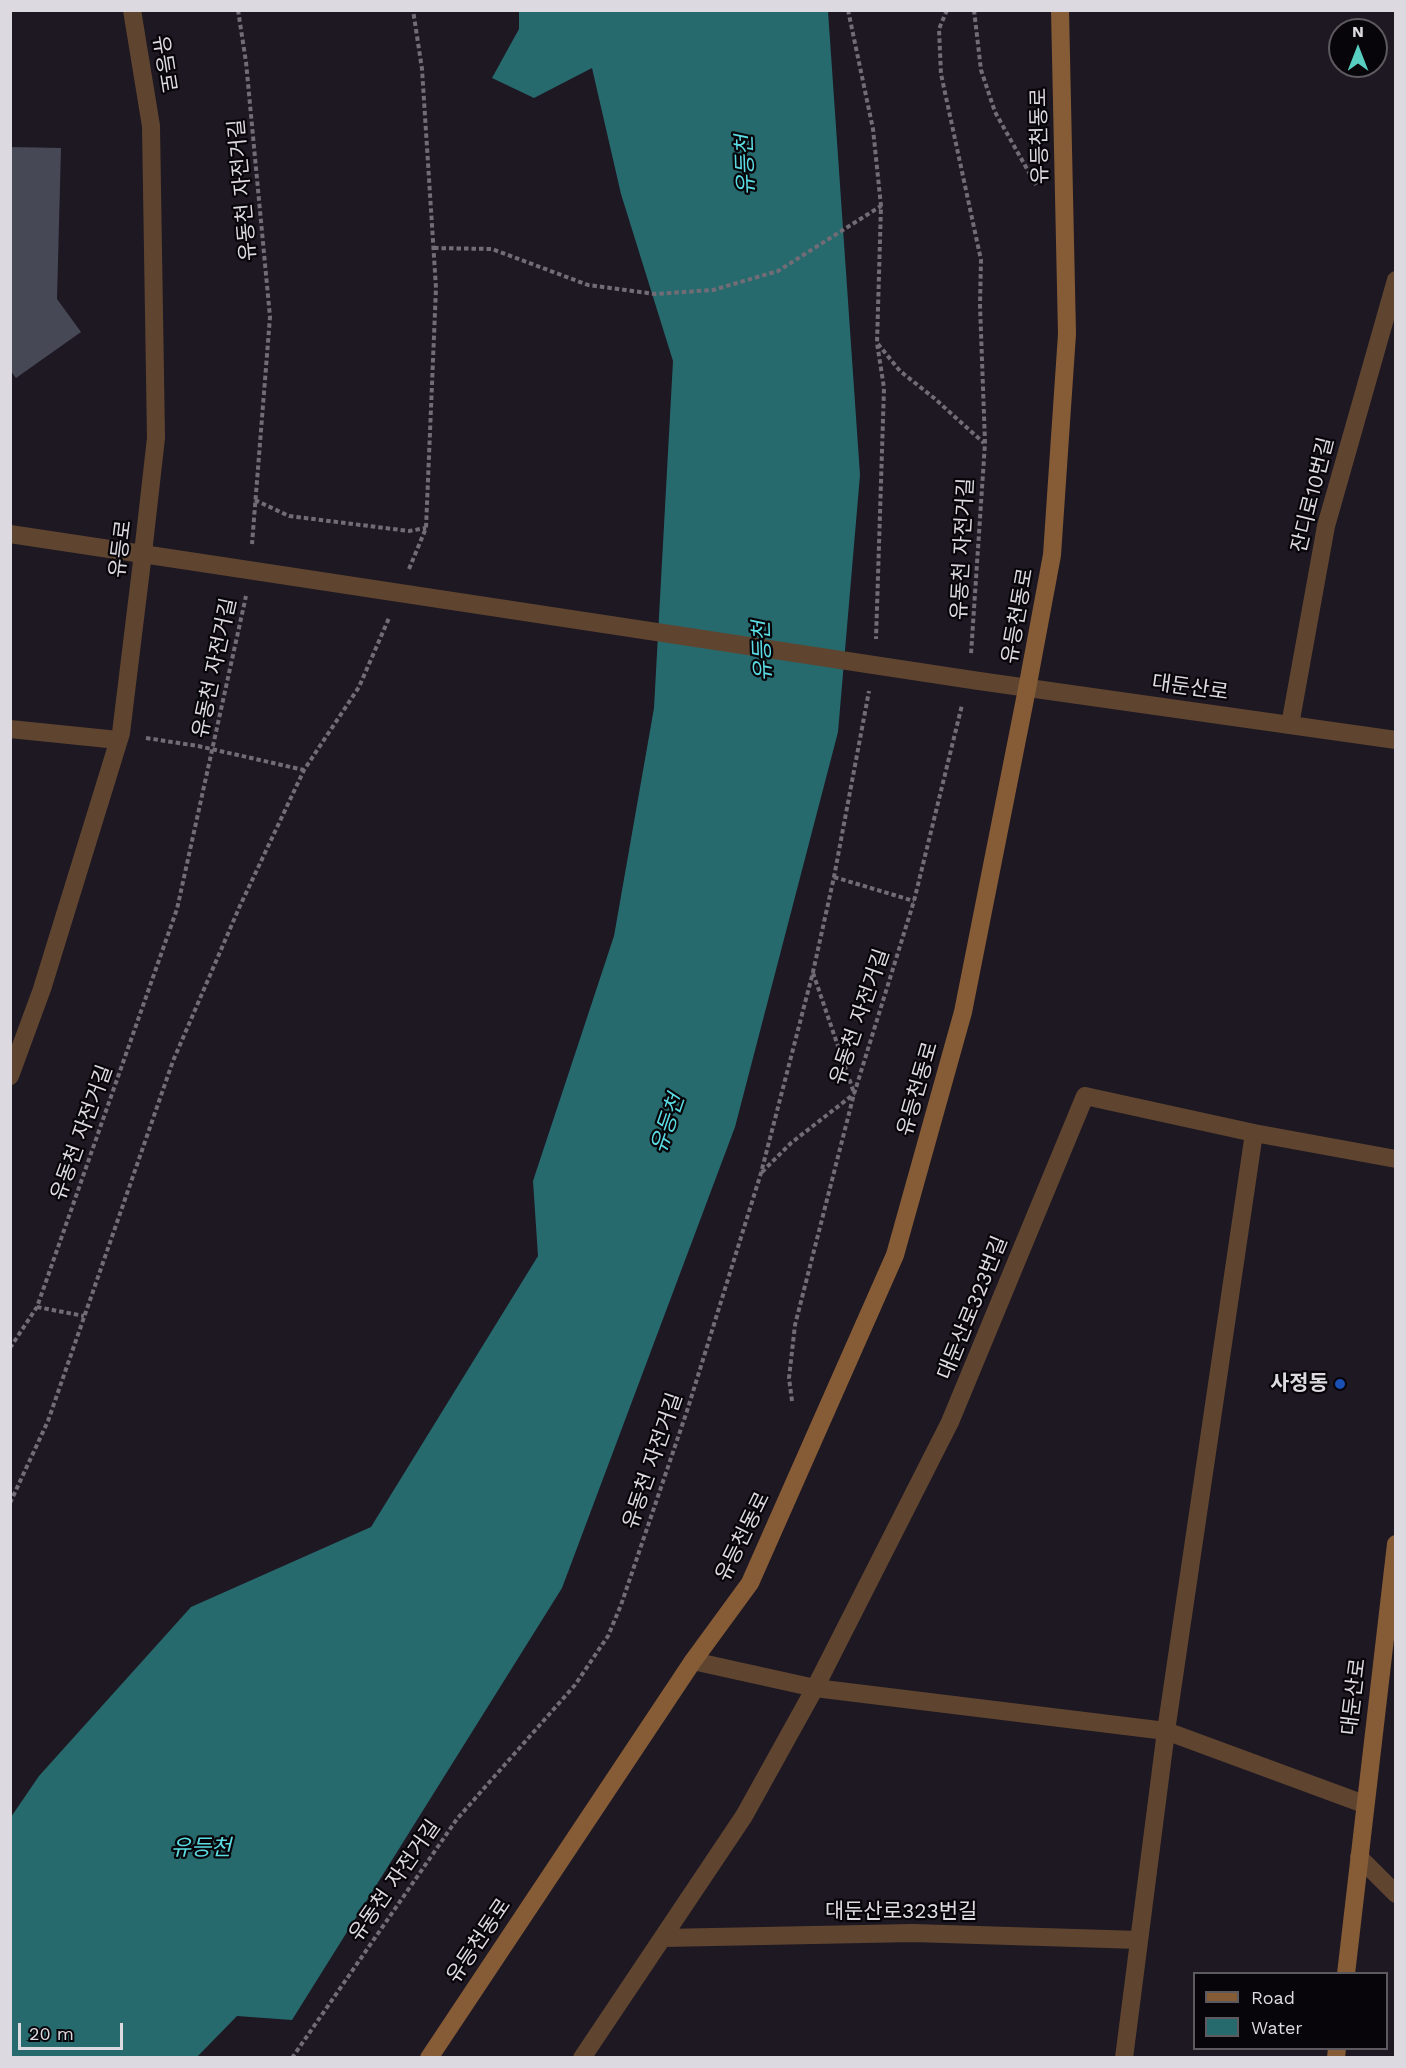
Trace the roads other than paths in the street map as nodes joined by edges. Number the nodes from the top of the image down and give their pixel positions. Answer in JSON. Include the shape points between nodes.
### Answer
{"nodes":[{"id":1,"x":132,"y":10,"type":"edge"},
{"id":2,"x":1060,"y":10,"type":"edge"},
{"id":3,"x":1395,"y":280,"type":"edge"},
{"id":4,"x":10,"y":534,"type":"edge"},
{"id":5,"x":143,"y":553,"type":"junction"},
{"id":6,"x":1028,"y":689,"type":"junction"},
{"id":7,"x":1290,"y":725,"type":"junction"},
{"id":8,"x":10,"y":729,"type":"edge"},
{"id":9,"x":118,"y":740,"type":"junction"},
{"id":10,"x":1395,"y":740,"type":"edge"},
{"id":11,"x":10,"y":1076,"type":"edge"},
{"id":12,"x":1254,"y":1133,"type":"junction"},
{"id":13,"x":1395,"y":1159,"type":"edge"},
{"id":14,"x":1395,"y":1544,"type":"edge"},
{"id":15,"x":1394,"y":1566,"type":"edge"},
{"id":16,"x":693,"y":1661,"type":"junction"},
{"id":17,"x":815,"y":1688,"type":"junction"},
{"id":18,"x":1166,"y":1731,"type":"junction"},
{"id":19,"x":1364,"y":1804,"type":"junction"},
{"id":20,"x":1359,"y":1857,"type":"junction"},
{"id":21,"x":1395,"y":1894,"type":"edge"},
{"id":22,"x":663,"y":1938,"type":"junction"},
{"id":23,"x":1139,"y":1940,"type":"junction"},
{"id":24,"x":1346,"y":1972,"type":"edge"},
{"id":25,"x":429,"y":2058,"type":"edge"},
{"id":26,"x":582,"y":2058,"type":"edge"},
{"id":27,"x":1124,"y":2058,"type":"edge"}],
"edges":[{"from":1,"to":5,"type":"street","name":"유등로","via":[[151,126],[156,438]]},
{"from":2,"to":6,"type":"main road","name":"유등천동로","via":[[1067,334],[1052,555]]},
{"from":3,"to":7,"type":"street","name":"잔디로10번길","via":[[1326,526]]},
{"from":4,"to":5,"type":"street","name":"대둔산로"},
{"from":5,"to":6,"type":"street","name":"대둔산로","bridge":true},
{"from":5,"to":9,"type":"street","name":"유등로"},
{"from":6,"to":7,"type":"street","name":"대둔산로"},
{"from":6,"to":16,"type":"main road","name":"유등천동로","via":[[963,1012],[894,1255],[750,1582]]},
{"from":7,"to":10,"type":"street","name":"대둔산로"},
{"from":8,"to":9,"type":"street"},
{"from":9,"to":11,"type":"street","name":"유등로","via":[[42,989]]},
{"from":12,"to":13,"type":"street","name":"대둔산로323번길"},
{"from":12,"to":17,"type":"street","name":"대둔산로323번길","via":[[1085,1096],[950,1422]]},
{"from":12,"to":18,"type":"street"},
{"from":14,"to":15,"type":"main road","name":"대둔산로"},
{"from":15,"to":19,"type":"main road","name":"대둔산로"},
{"from":16,"to":17,"type":"street"},
{"from":16,"to":25,"type":"main road","name":"유등천동로"},
{"from":17,"to":18,"type":"street"},
{"from":17,"to":22,"type":"street","name":"대둔산로323번길","via":[[744,1816]]},
{"from":18,"to":19,"type":"street"},
{"from":18,"to":23,"type":"street"},
{"from":19,"to":20,"type":"main road","name":"대둔산로"},
{"from":20,"to":21,"type":"street"},
{"from":20,"to":24,"type":"main road","name":"대둔산로"},
{"from":22,"to":23,"type":"street","name":"대둔산로323번길","via":[[914,1933]]},
{"from":22,"to":26,"type":"street","name":"대둔산로323번길"},
{"from":23,"to":27,"type":"street"}]}
